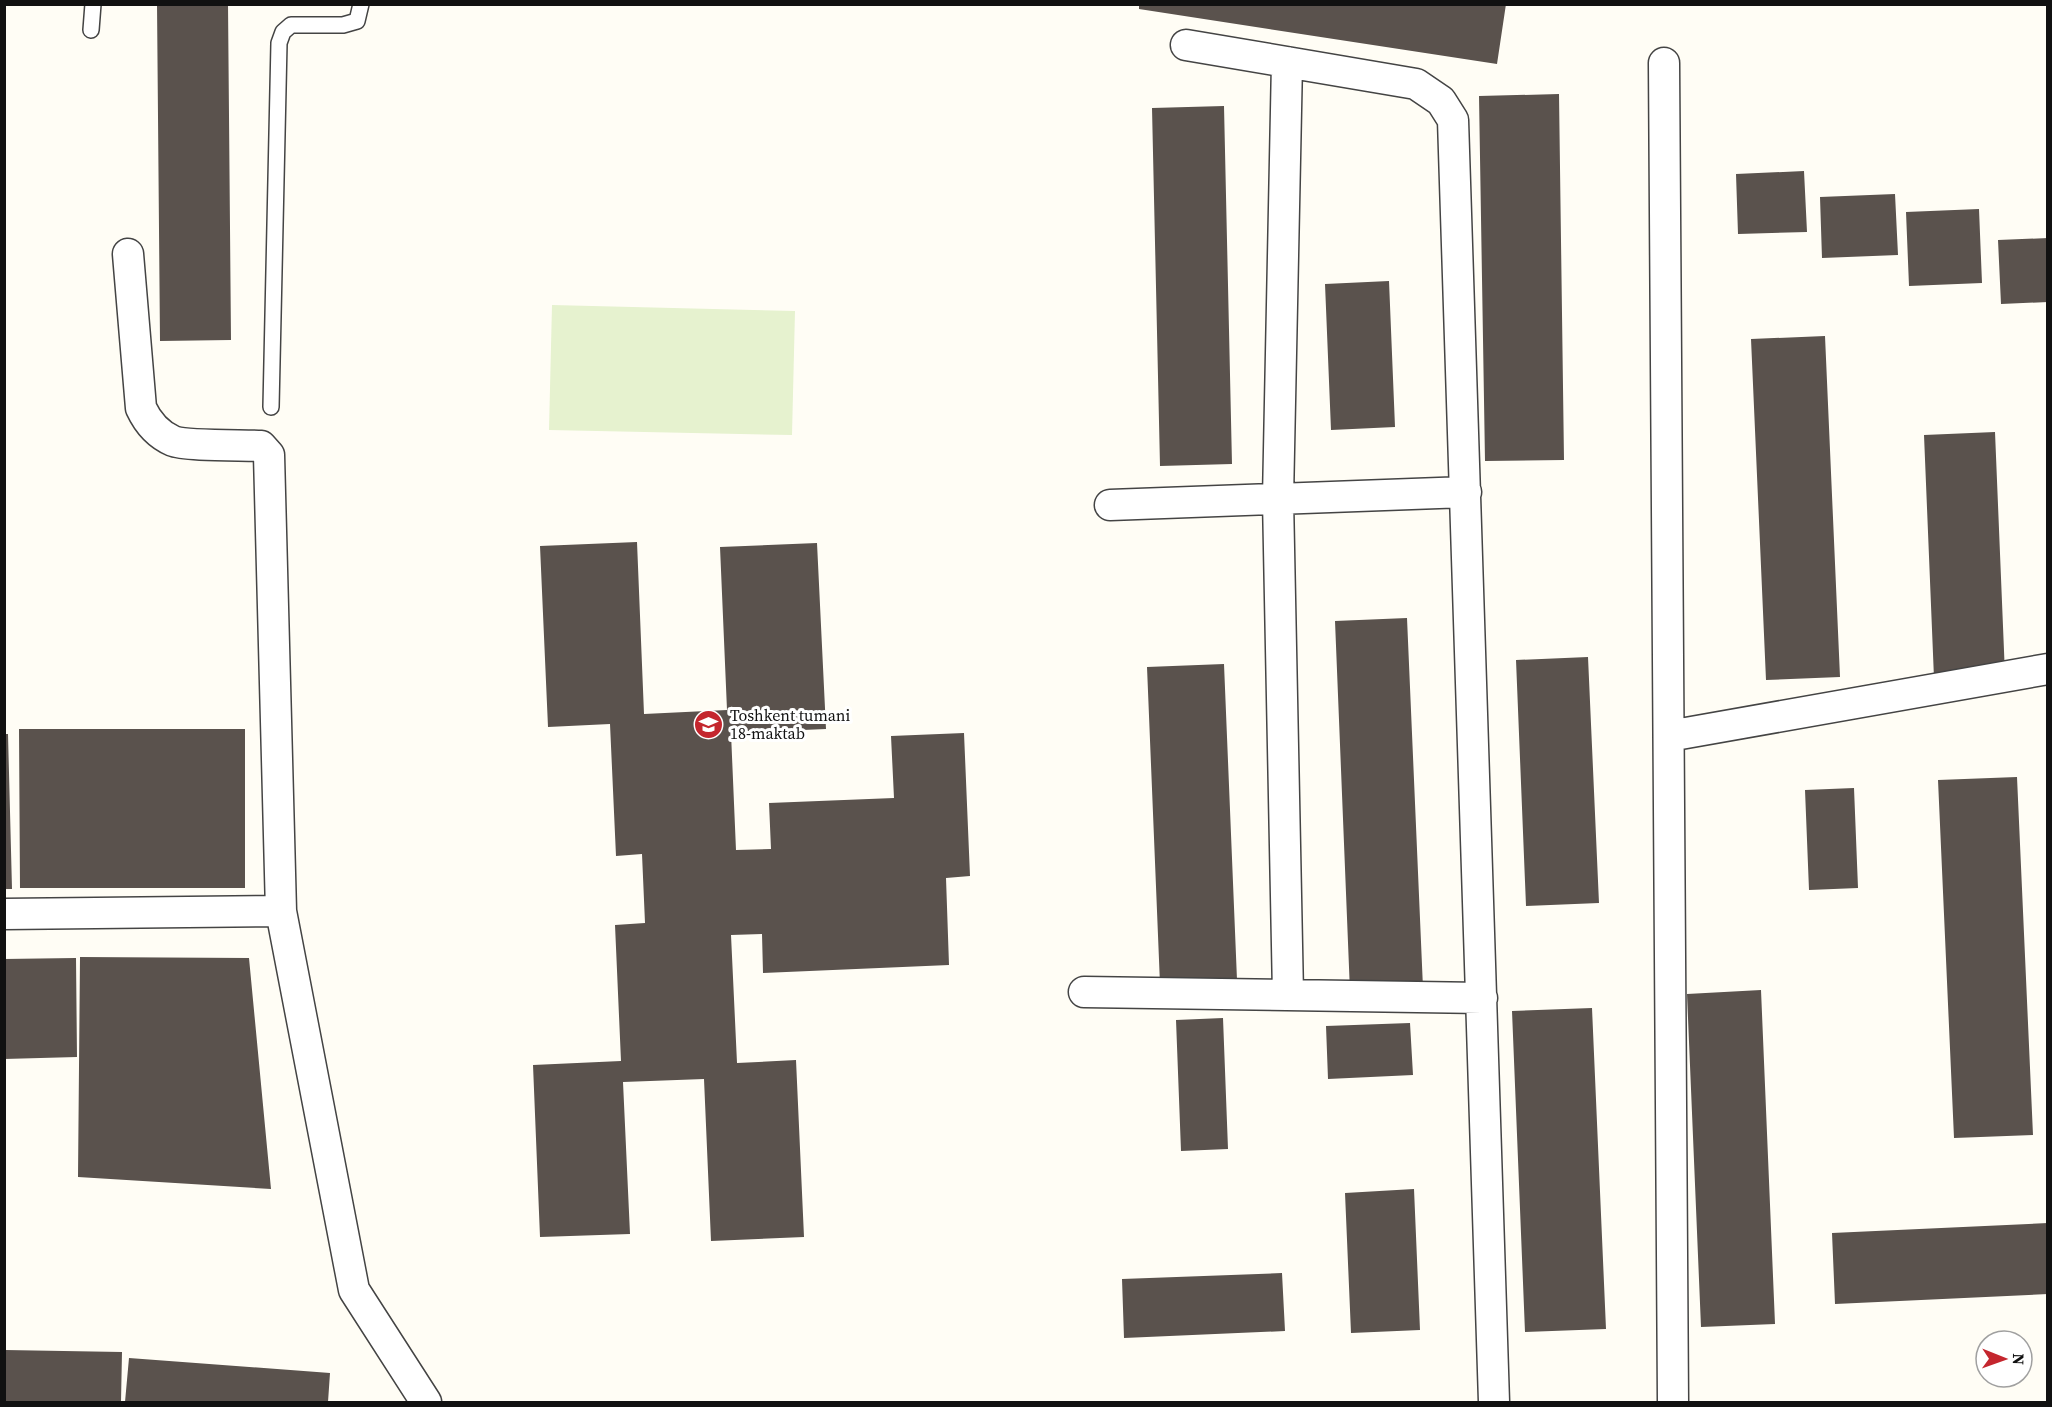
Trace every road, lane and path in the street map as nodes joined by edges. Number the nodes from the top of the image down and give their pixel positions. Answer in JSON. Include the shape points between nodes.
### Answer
{"nodes":[{"id":1,"x":93,"y":4,"type":"edge"},
{"id":2,"x":362,"y":4,"type":"edge"},
{"id":3,"x":91,"y":30,"type":"dead end"},
{"id":4,"x":1186,"y":45,"type":"dead end"},
{"id":5,"x":1287,"y":62,"type":"junction"},
{"id":6,"x":1664,"y":63,"type":"dead end"},
{"id":7,"x":128,"y":254,"type":"dead end"},
{"id":8,"x":271,"y":406,"type":"dead end"},
{"id":9,"x":1466,"y":492,"type":"junction"},
{"id":10,"x":1278,"y":499,"type":"junction"},
{"id":11,"x":1110,"y":505,"type":"dead end"},
{"id":12,"x":2048,"y":669,"type":"edge"},
{"id":13,"x":1669,"y":736,"type":"junction"},
{"id":14,"x":281,"y":911,"type":"junction"},
{"id":15,"x":4,"y":914,"type":"edge"},
{"id":16,"x":1084,"y":992,"type":"dead end"},
{"id":17,"x":1288,"y":995,"type":"junction"},
{"id":18,"x":1482,"y":998,"type":"junction"},
{"id":19,"x":426,"y":1402,"type":"edge"},
{"id":20,"x":1494,"y":1402,"type":"edge"},
{"id":21,"x":1673,"y":1402,"type":"edge"}],
"edges":[{"from":1,"to":3,"type":"lane"},
{"from":2,"to":8,"type":"lane","via":[[357,21],[343,25],[291,25],[279,43]]},
{"from":4,"to":5,"type":"street"},
{"from":5,"to":9,"type":"street","via":[[1416,84],[1441,101],[1453,120]]},
{"from":5,"to":10,"type":"street"},
{"from":6,"to":13,"type":"street"},
{"from":7,"to":14,"type":"street","via":[[141,408],[148,423],[175,442],[261,446],[270,455]]},
{"from":9,"to":10,"type":"street"},
{"from":9,"to":18,"type":"street"},
{"from":10,"to":11,"type":"street"},
{"from":10,"to":17,"type":"street"},
{"from":12,"to":13,"type":"street"},
{"from":13,"to":21,"type":"street"},
{"from":14,"to":15,"type":"street"},
{"from":14,"to":19,"type":"street","via":[[354,1290]]},
{"from":16,"to":17,"type":"street"},
{"from":17,"to":18,"type":"street"},
{"from":18,"to":20,"type":"street"}]}
